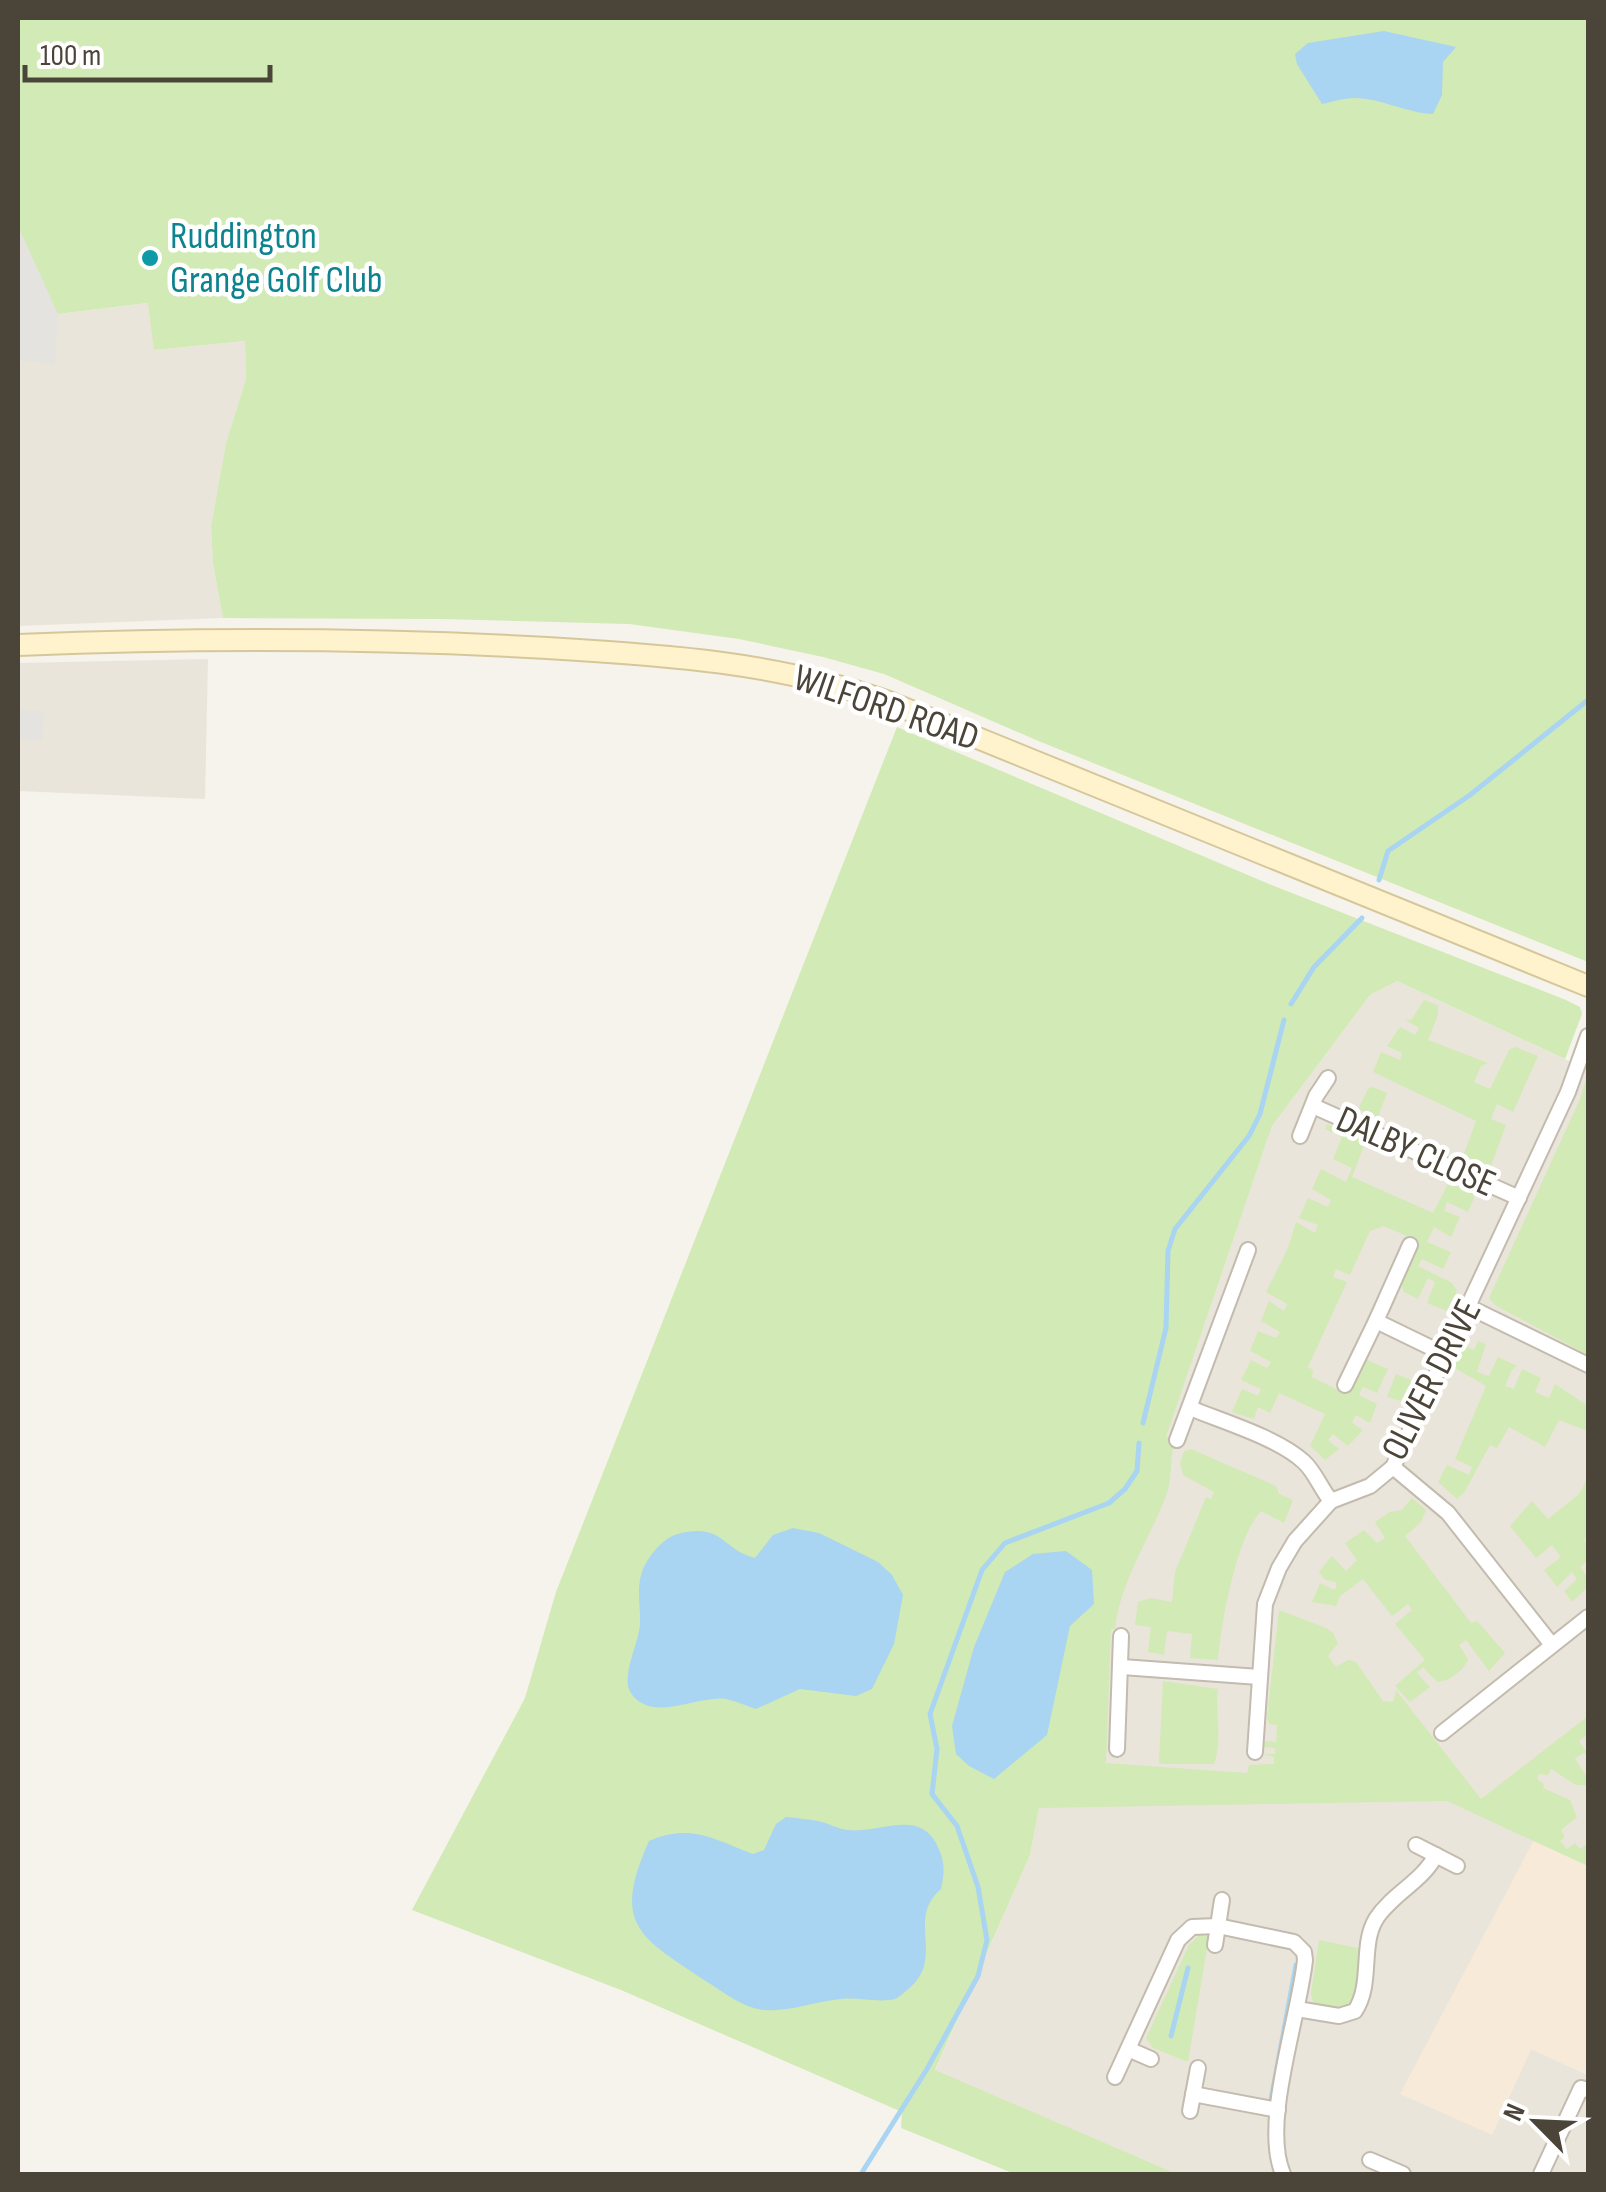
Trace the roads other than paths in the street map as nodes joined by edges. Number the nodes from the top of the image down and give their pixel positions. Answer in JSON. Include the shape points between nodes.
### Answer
{"nodes":[{"id":1,"x":18,"y":646,"type":"edge"},
{"id":2,"x":1588,"y":986,"type":"edge"},
{"id":3,"x":1588,"y":1036,"type":"edge"},
{"id":4,"x":1328,"y":1078,"type":"dead end"},
{"id":5,"x":1312,"y":1106,"type":"junction"},
{"id":6,"x":1300,"y":1136,"type":"dead end"},
{"id":7,"x":1519,"y":1198,"type":"junction"},
{"id":8,"x":1410,"y":1245,"type":"dead end"},
{"id":9,"x":1248,"y":1250,"type":"dead end"},
{"id":10,"x":1469,"y":1306,"type":"junction"},
{"id":11,"x":1376,"y":1321,"type":"junction"},
{"id":12,"x":1446,"y":1355,"type":"junction"},
{"id":13,"x":1588,"y":1365,"type":"edge"},
{"id":14,"x":1344,"y":1385,"type":"dead end"},
{"id":15,"x":1190,"y":1408,"type":"junction"},
{"id":16,"x":1177,"y":1440,"type":"dead end"},
{"id":17,"x":1393,"y":1466,"type":"junction"},
{"id":18,"x":1331,"y":1501,"type":"junction"},
{"id":19,"x":1588,"y":1617,"type":"edge"},
{"id":20,"x":1122,"y":1636,"type":"dead end"},
{"id":21,"x":1552,"y":1645,"type":"junction"},
{"id":22,"x":1122,"y":1667,"type":"junction"},
{"id":23,"x":1259,"y":1677,"type":"junction"},
{"id":24,"x":1442,"y":1733,"type":"dead end"},
{"id":25,"x":1117,"y":1749,"type":"dead end"},
{"id":26,"x":1255,"y":1752,"type":"dead end"},
{"id":27,"x":1416,"y":1845,"type":"dead end"},
{"id":28,"x":1436,"y":1855,"type":"junction"},
{"id":29,"x":1457,"y":1866,"type":"dead end"},
{"id":30,"x":1222,"y":1900,"type":"dead end"},
{"id":31,"x":1218,"y":1926,"type":"junction"},
{"id":32,"x":1215,"y":1945,"type":"dead end"},
{"id":33,"x":1297,"y":2009,"type":"junction"},
{"id":34,"x":1128,"y":2049,"type":"junction"},
{"id":35,"x":1150,"y":2059,"type":"dead end"},
{"id":36,"x":1198,"y":2068,"type":"dead end"},
{"id":37,"x":1115,"y":2077,"type":"dead end"},
{"id":38,"x":1585,"y":2089,"type":"edge"},
{"id":39,"x":1193,"y":2094,"type":"junction"},
{"id":40,"x":1278,"y":2110,"type":"junction"},
{"id":41,"x":1190,"y":2111,"type":"dead end"},
{"id":42,"x":1370,"y":2160,"type":"dead end"},
{"id":43,"x":1283,"y":2174,"type":"edge"},
{"id":44,"x":1401,"y":2174,"type":"edge"},
{"id":45,"x":1541,"y":2174,"type":"edge"}],
"edges":[{"from":1,"to":2,"type":"main road","name":"WILFORD ROAD","via":[[441,642],[709,660],[797,674],[889,702]]},
{"from":3,"to":7,"type":"street","name":"OLIVER DRIVE"},
{"from":4,"to":5,"type":"street"},
{"from":5,"to":6,"type":"street"},
{"from":5,"to":7,"type":"street","name":"DALBY CLOSE"},
{"from":7,"to":10,"type":"street","name":"OLIVER DRIVE"},
{"from":8,"to":11,"type":"street"},
{"from":9,"to":15,"type":"street"},
{"from":10,"to":12,"type":"street","name":"OLIVER DRIVE"},
{"from":10,"to":13,"type":"street"},
{"from":11,"to":12,"type":"street"},
{"from":11,"to":14,"type":"street"},
{"from":12,"to":17,"type":"street","name":"OLIVER DRIVE"},
{"from":15,"to":16,"type":"street"},
{"from":15,"to":18,"type":"street","via":[[1291,1452]]},
{"from":17,"to":18,"type":"street","name":"OLIVER DRIVE","via":[[1370,1486]]},
{"from":17,"to":21,"type":"street","via":[[1448,1513]]},
{"from":18,"to":23,"type":"street","name":"OLIVER DRIVE","via":[[1279,1568],[1265,1604]]},
{"from":19,"to":21,"type":"street"},
{"from":20,"to":22,"type":"street"},
{"from":21,"to":24,"type":"street"},
{"from":22,"to":23,"type":"street"},
{"from":22,"to":25,"type":"street"},
{"from":23,"to":26,"type":"street","name":"OLIVER DRIVE"},
{"from":27,"to":28,"type":"street"},
{"from":28,"to":29,"type":"street"},
{"from":28,"to":33,"type":"street","via":[[1375,1921],[1358,2007],[1339,2016]]},
{"from":30,"to":31,"type":"street"},
{"from":31,"to":32,"type":"street"},
{"from":31,"to":33,"type":"street","via":[[1299,1946],[1305,1960]]},
{"from":31,"to":34,"type":"street","via":[[1198,1924],[1182,1934]]},
{"from":33,"to":40,"type":"street"},
{"from":34,"to":35,"type":"street"},
{"from":34,"to":37,"type":"street"},
{"from":36,"to":39,"type":"street"},
{"from":38,"to":45,"type":"street"},
{"from":39,"to":40,"type":"street"},
{"from":39,"to":41,"type":"street"},
{"from":40,"to":43,"type":"street"},
{"from":42,"to":44,"type":"street"}]}
